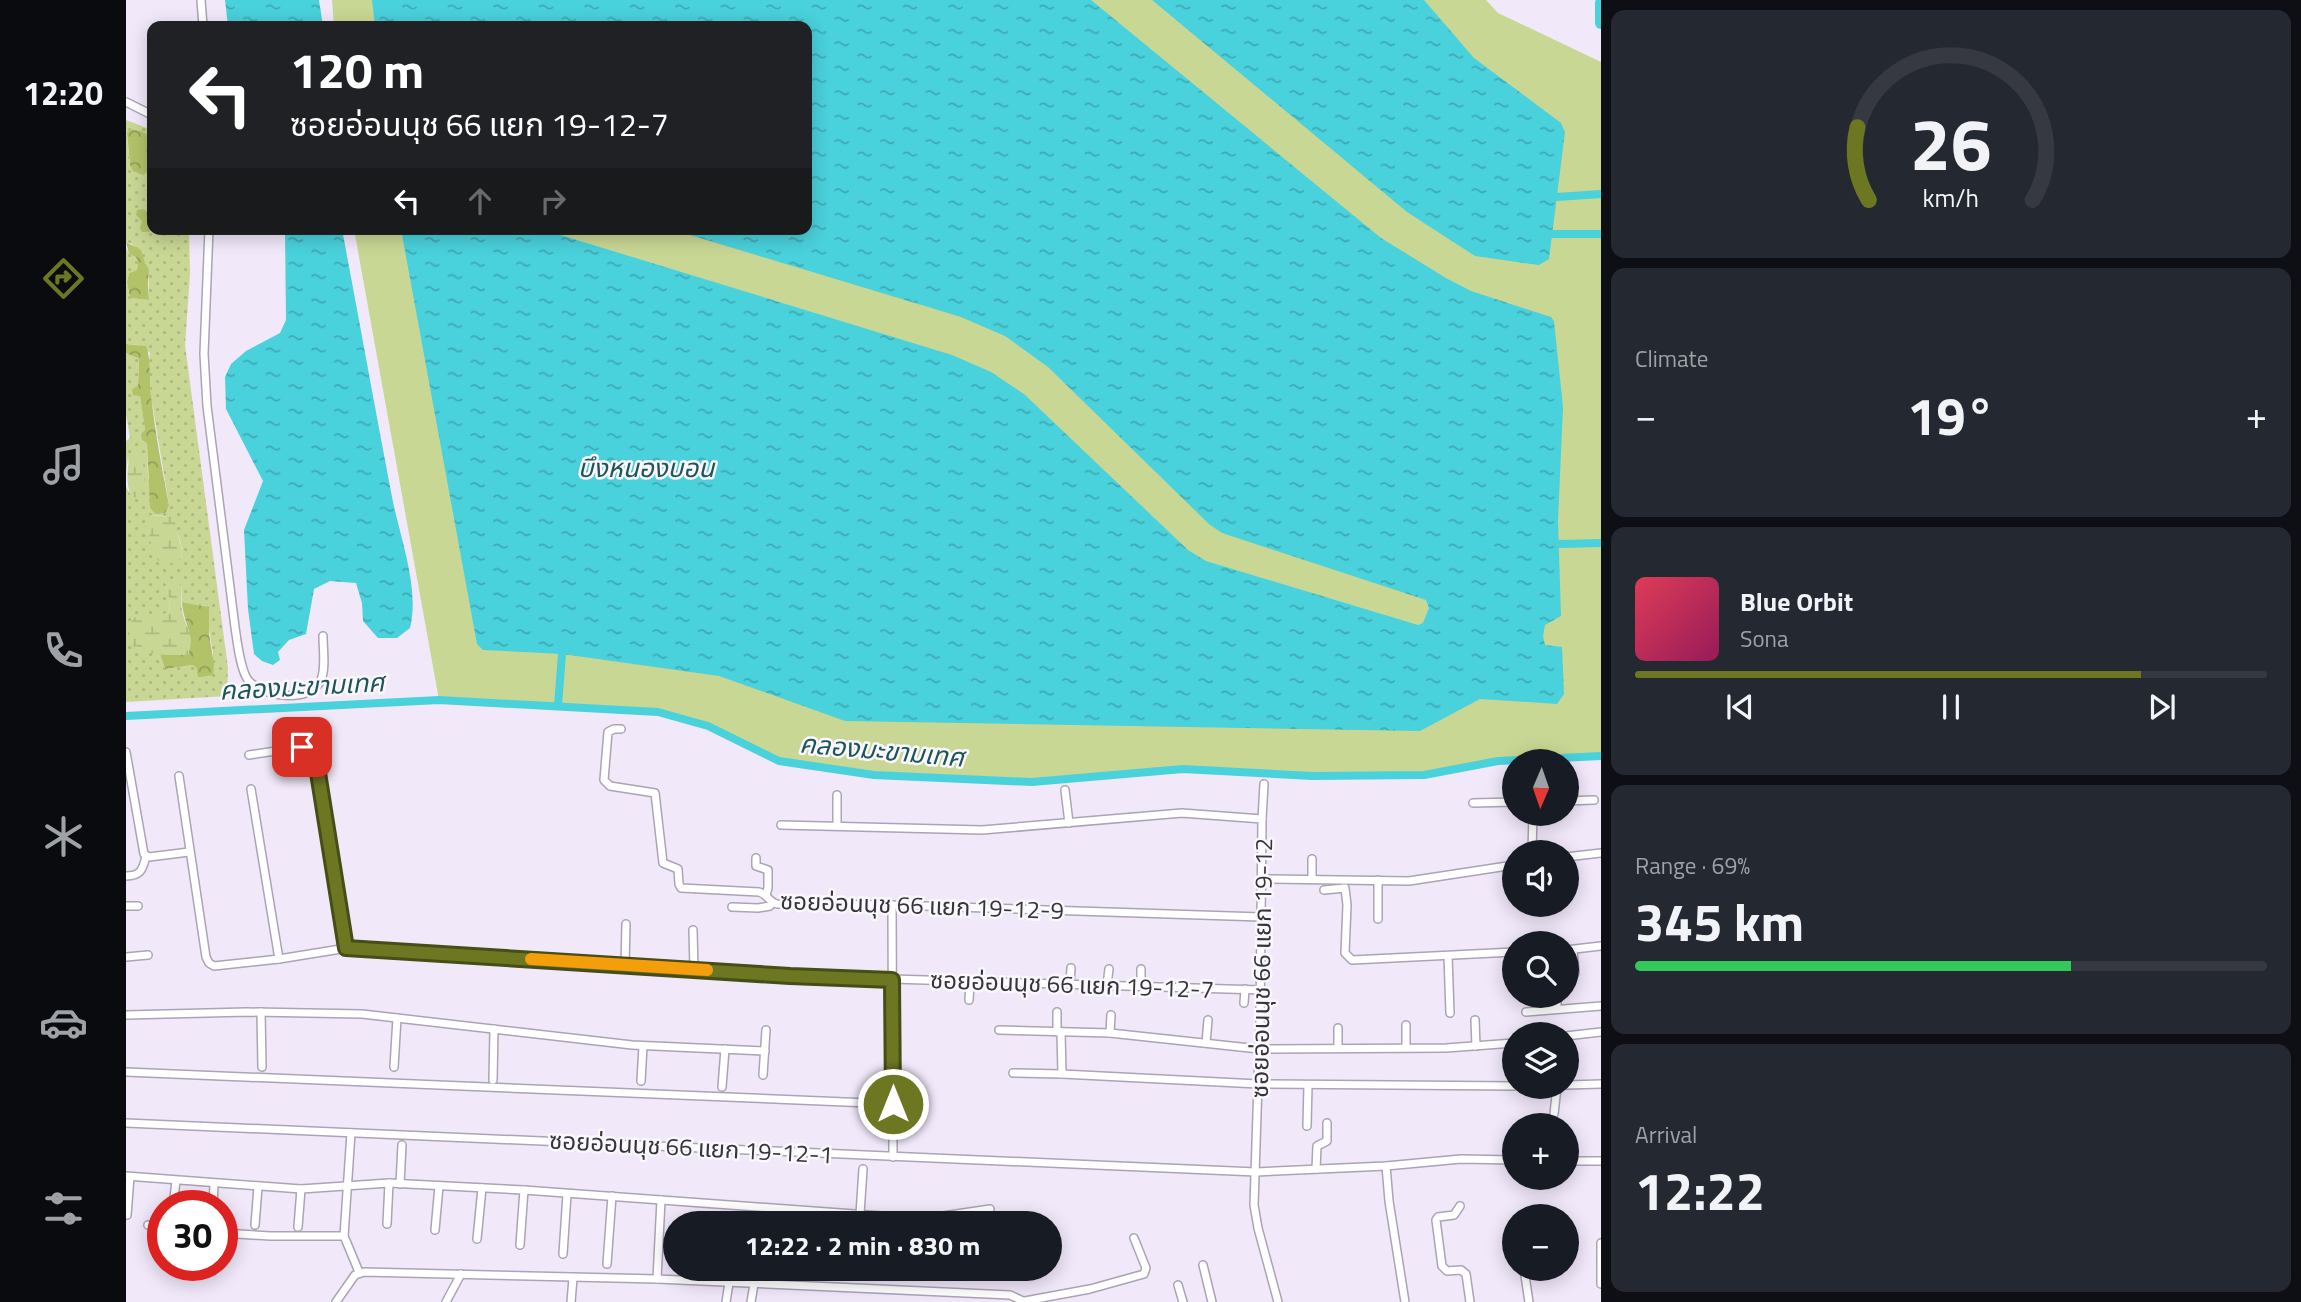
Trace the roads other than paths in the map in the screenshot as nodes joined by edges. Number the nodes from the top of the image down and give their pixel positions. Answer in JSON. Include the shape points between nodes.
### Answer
{"nodes":[{"id":1,"x":201,"y":0,"type":"edge"},
{"id":2,"x":203,"y":21,"type":"edge"},
{"id":3,"x":126,"y":102,"type":"edge"},
{"id":4,"x":147,"y":113,"type":"edge"},
{"id":5,"x":209,"y":235,"type":"edge"},
{"id":6,"x":323,"y":636,"type":"dead end"},
{"id":7,"x":621,"y":729,"type":"dead end"},
{"id":8,"x":126,"y":752,"type":"edge"},
{"id":9,"x":248,"y":755,"type":"dead end"},
{"id":10,"x":179,"y":776,"type":"dead end"},
{"id":11,"x":1264,"y":784,"type":"dead end"},
{"id":12,"x":251,"y":789,"type":"dead end"},
{"id":13,"x":1065,"y":790,"type":"dead end"},
{"id":14,"x":837,"y":795,"type":"dead end"},
{"id":15,"x":1594,"y":800,"type":"dead end"},
{"id":16,"x":1579,"y":801,"type":"edge"},
{"id":17,"x":1502,"y":802,"type":"edge"},
{"id":18,"x":1473,"y":803,"type":"dead end"},
{"id":19,"x":1262,"y":819,"type":"junction"},
{"id":20,"x":1069,"y":823,"type":"junction"},
{"id":21,"x":781,"y":825,"type":"dead end"},
{"id":22,"x":837,"y":826,"type":"junction"},
{"id":23,"x":189,"y":852,"type":"junction"},
{"id":24,"x":1601,"y":853,"type":"edge"},
{"id":25,"x":146,"y":856,"type":"junction"},
{"id":26,"x":1579,"y":856,"type":"edge"},
{"id":27,"x":756,"y":858,"type":"dead end"},
{"id":28,"x":1312,"y":859,"type":"dead end"},
{"id":29,"x":1502,"y":867,"type":"edge"},
{"id":30,"x":126,"y":876,"type":"edge"},
{"id":31,"x":1263,"y":879,"type":"junction"},
{"id":32,"x":1312,"y":879,"type":"junction"},
{"id":33,"x":1378,"y":880,"type":"junction"},
{"id":34,"x":1324,"y":890,"type":"dead end"},
{"id":35,"x":766,"y":894,"type":"junction"},
{"id":36,"x":772,"y":902,"type":"junction"},
{"id":37,"x":892,"y":905,"type":"junction"},
{"id":38,"x":126,"y":906,"type":"edge"},
{"id":39,"x":138,"y":906,"type":"dead end"},
{"id":40,"x":732,"y":906,"type":"dead end"},
{"id":41,"x":1261,"y":917,"type":"junction"},
{"id":42,"x":1378,"y":919,"type":"dead end"},
{"id":43,"x":626,"y":924,"type":"dead end"},
{"id":44,"x":693,"y":930,"type":"dead end"},
{"id":45,"x":1601,"y":946,"type":"edge"},
{"id":46,"x":346,"y":948,"type":"junction"},
{"id":47,"x":1579,"y":949,"type":"edge"},
{"id":48,"x":1502,"y":953,"type":"edge"},
{"id":49,"x":148,"y":955,"type":"dead end"},
{"id":50,"x":1448,"y":956,"type":"junction"},
{"id":51,"x":126,"y":957,"type":"edge"},
{"id":52,"x":279,"y":959,"type":"junction"},
{"id":53,"x":625,"y":965,"type":"junction"},
{"id":54,"x":1071,"y":968,"type":"dead end"},
{"id":55,"x":1109,"y":969,"type":"dead end"},
{"id":56,"x":1141,"y":969,"type":"dead end"},
{"id":57,"x":694,"y":970,"type":"junction"},
{"id":58,"x":892,"y":980,"type":"junction"},
{"id":59,"x":970,"y":982,"type":"junction"},
{"id":60,"x":1070,"y":984,"type":"junction"},
{"id":61,"x":1107,"y":985,"type":"junction"},
{"id":62,"x":1141,"y":986,"type":"junction"},
{"id":63,"x":1245,"y":989,"type":"junction"},
{"id":64,"x":1261,"y":990,"type":"junction"},
{"id":65,"x":969,"y":1000,"type":"dead end"},
{"id":66,"x":1244,"y":1003,"type":"dead end"},
{"id":67,"x":1601,"y":1006,"type":"edge"},
{"id":68,"x":1557,"y":1009,"type":"joint"},
{"id":69,"x":261,"y":1012,"type":"junction"},
{"id":70,"x":1057,"y":1012,"type":"dead end"},
{"id":71,"x":1526,"y":1012,"type":"dead end"},
{"id":72,"x":1450,"y":1013,"type":"dead end"},
{"id":73,"x":1111,"y":1014,"type":"dead end"},
{"id":74,"x":126,"y":1015,"type":"edge"},
{"id":75,"x":397,"y":1018,"type":"junction"},
{"id":76,"x":1208,"y":1020,"type":"dead end"},
{"id":77,"x":1475,"y":1020,"type":"dead end"},
{"id":78,"x":1406,"y":1025,"type":"dead end"},
{"id":79,"x":1338,"y":1028,"type":"dead end"},
{"id":80,"x":494,"y":1029,"type":"junction"},
{"id":81,"x":766,"y":1030,"type":"dead end"},
{"id":82,"x":999,"y":1030,"type":"dead end"},
{"id":83,"x":1059,"y":1032,"type":"junction"},
{"id":84,"x":1601,"y":1032,"type":"edge"},
{"id":85,"x":1111,"y":1033,"type":"junction"},
{"id":86,"x":1579,"y":1035,"type":"edge"},
{"id":87,"x":1206,"y":1042,"type":"junction"},
{"id":88,"x":1502,"y":1043,"type":"edge"},
{"id":89,"x":643,"y":1046,"type":"junction"},
{"id":90,"x":1476,"y":1046,"type":"junction"},
{"id":91,"x":1406,"y":1047,"type":"junction"},
{"id":92,"x":1338,"y":1048,"type":"junction"},
{"id":93,"x":725,"y":1049,"type":"junction"},
{"id":94,"x":1259,"y":1049,"type":"junction"},
{"id":95,"x":765,"y":1051,"type":"junction"},
{"id":96,"x":394,"y":1066,"type":"dead end"},
{"id":97,"x":262,"y":1067,"type":"dead end"},
{"id":98,"x":126,"y":1072,"type":"edge"},
{"id":99,"x":1013,"y":1073,"type":"dead end"},
{"id":100,"x":1062,"y":1074,"type":"junction"},
{"id":101,"x":763,"y":1075,"type":"dead end"},
{"id":102,"x":493,"y":1080,"type":"dead end"},
{"id":103,"x":641,"y":1081,"type":"dead end"},
{"id":104,"x":1258,"y":1084,"type":"junction"},
{"id":105,"x":1601,"y":1084,"type":"edge"},
{"id":106,"x":1308,"y":1085,"type":"junction"},
{"id":107,"x":1579,"y":1085,"type":"edge"},
{"id":108,"x":1502,"y":1086,"type":"edge"},
{"id":109,"x":722,"y":1087,"type":"dead end"},
{"id":110,"x":893,"y":1104,"type":"junction"},
{"id":111,"x":1327,"y":1123,"type":"dead end"},
{"id":112,"x":126,"y":1124,"type":"edge"},
{"id":113,"x":1307,"y":1126,"type":"dead end"},
{"id":114,"x":351,"y":1133,"type":"junction"},
{"id":115,"x":402,"y":1145,"type":"dead end"},
{"id":116,"x":893,"y":1157,"type":"junction"},
{"id":117,"x":1502,"y":1159,"type":"edge"},
{"id":118,"x":1579,"y":1161,"type":"edge"},
{"id":119,"x":1601,"y":1161,"type":"edge"},
{"id":120,"x":1387,"y":1166,"type":"junction"},
{"id":121,"x":863,"y":1169,"type":"dead end"},
{"id":122,"x":1316,"y":1169,"type":"junction"},
{"id":123,"x":1256,"y":1172,"type":"junction"},
{"id":124,"x":128,"y":1177,"type":"edge"},
{"id":125,"x":176,"y":1181,"type":"junction"},
{"id":126,"x":389,"y":1183,"type":"junction"},
{"id":127,"x":214,"y":1184,"type":"junction"},
{"id":128,"x":400,"y":1184,"type":"junction"},
{"id":129,"x":346,"y":1186,"type":"junction"},
{"id":130,"x":439,"y":1186,"type":"junction"},
{"id":131,"x":258,"y":1187,"type":"junction"},
{"id":132,"x":482,"y":1188,"type":"junction"},
{"id":133,"x":302,"y":1189,"type":"junction"},
{"id":134,"x":175,"y":1190,"type":"edge"},
{"id":135,"x":213,"y":1190,"type":"edge"},
{"id":136,"x":524,"y":1190,"type":"junction"},
{"id":137,"x":568,"y":1194,"type":"junction"},
{"id":138,"x":611,"y":1196,"type":"junction"},
{"id":139,"x":661,"y":1200,"type":"junction"},
{"id":140,"x":1460,"y":1206,"type":"dead end"},
{"id":141,"x":990,"y":1209,"type":"dead end"},
{"id":142,"x":817,"y":1211,"type":"edge"},
{"id":143,"x":860,"y":1211,"type":"edge"},
{"id":144,"x":979,"y":1211,"type":"edge"},
{"id":145,"x":127,"y":1215,"type":"edge"},
{"id":146,"x":387,"y":1224,"type":"dead end"},
{"id":147,"x":255,"y":1225,"type":"dead end"},
{"id":148,"x":298,"y":1227,"type":"dead end"},
{"id":149,"x":435,"y":1230,"type":"dead end"},
{"id":150,"x":238,"y":1233,"type":"edge"},
{"id":151,"x":344,"y":1236,"type":"junction"},
{"id":152,"x":1134,"y":1238,"type":"dead end"},
{"id":153,"x":477,"y":1239,"type":"dead end"},
{"id":154,"x":1601,"y":1243,"type":"edge"},
{"id":155,"x":520,"y":1245,"type":"dead end"},
{"id":156,"x":563,"y":1254,"type":"dead end"},
{"id":157,"x":607,"y":1264,"type":"dead end"},
{"id":158,"x":1203,"y":1265,"type":"dead end"},
{"id":159,"x":359,"y":1272,"type":"junction"},
{"id":160,"x":461,"y":1274,"type":"junction"},
{"id":161,"x":573,"y":1278,"type":"junction"},
{"id":162,"x":657,"y":1279,"type":"junction"},
{"id":163,"x":1526,"y":1281,"type":"edge"},
{"id":164,"x":729,"y":1283,"type":"junction"},
{"id":165,"x":754,"y":1284,"type":"junction"},
{"id":166,"x":1601,"y":1284,"type":"edge"},
{"id":167,"x":1178,"y":1285,"type":"dead end"},
{"id":168,"x":337,"y":1302,"type":"edge"},
{"id":169,"x":446,"y":1302,"type":"edge"},
{"id":170,"x":571,"y":1302,"type":"edge"},
{"id":171,"x":726,"y":1302,"type":"edge"},
{"id":172,"x":751,"y":1302,"type":"edge"},
{"id":173,"x":1025,"y":1302,"type":"edge"},
{"id":174,"x":1183,"y":1302,"type":"edge"},
{"id":175,"x":1212,"y":1302,"type":"edge"},
{"id":176,"x":1278,"y":1302,"type":"edge"},
{"id":177,"x":1405,"y":1302,"type":"edge"},
{"id":178,"x":1470,"y":1302,"type":"edge"},
{"id":179,"x":1529,"y":1302,"type":"edge"}],
"edges":[{"from":1,"to":2,"type":"street"},
{"from":3,"to":4,"type":"street"},
{"from":5,"to":6,"type":"street","via":[[204,354],[207,406],[234,626],[248,679],[271,693],[303,694],[315,689],[322,678]]},
{"from":7,"to":35,"type":"street","name":"ซอยอ่อนนุช 66 แยก 19-12-9","via":[[608,732],[604,780],[610,786],[655,793],[663,863],[678,869],[680,887]]},
{"from":8,"to":25,"type":"street"},
{"from":9,"to":46,"type":"street","via":[[309,746],[315,754]]},
{"from":10,"to":23,"type":"street"},
{"from":11,"to":19,"type":"street"},
{"from":12,"to":52,"type":"street"},
{"from":13,"to":20,"type":"street"},
{"from":14,"to":22,"type":"street"},
{"from":15,"to":16,"type":"street"},
{"from":17,"to":18,"type":"street"},
{"from":19,"to":20,"type":"street","name":"ซอยอ่อนนุช 66 แยก 19-12","via":[[1182,813]]},
{"from":19,"to":31,"type":"street","name":"ซอยอ่อนนุช 66 แยก 19-12"},
{"from":20,"to":22,"type":"street","name":"ซอยอ่อนนุช 66 แยก 19-12","via":[[982,830]]},
{"from":21,"to":22,"type":"street","name":"ซอยอ่อนนุช 66 แยก 19-12"},
{"from":23,"to":25,"type":"street"},
{"from":23,"to":52,"type":"street","name":"ซอยอ่อนนุช 66 แยก 19-12-7","via":[[209,963]]},
{"from":24,"to":26,"type":"street"},
{"from":25,"to":30,"type":"street","via":[[139,874]]},
{"from":27,"to":35,"type":"street","via":[[757,866],[768,870]]},
{"from":28,"to":32,"type":"street"},
{"from":29,"to":33,"type":"street","via":[[1409,881]]},
{"from":31,"to":32,"type":"street"},
{"from":31,"to":41,"type":"street","name":"ซอยอ่อนนุช 66 แยก 19-12"},
{"from":32,"to":33,"type":"street"},
{"from":33,"to":42,"type":"street"},
{"from":34,"to":50,"type":"street","via":[[1345,888],[1345,953],[1352,960]]},
{"from":35,"to":36,"type":"street","name":"ซอยอ่อนนุช 66 แยก 19-12-9"},
{"from":36,"to":37,"type":"street","name":"ซอยอ่อนนุช 66 แยก 19-12-9"},
{"from":36,"to":40,"type":"street","via":[[763,908]]},
{"from":37,"to":41,"type":"street","name":"ซอยอ่อนนุช 66 แยก 19-12-9"},
{"from":37,"to":58,"type":"street"},
{"from":38,"to":39,"type":"street"},
{"from":41,"to":64,"type":"street","name":"ซอยอ่อนนุช 66 แยก 19-12"},
{"from":43,"to":53,"type":"street"},
{"from":44,"to":57,"type":"street"},
{"from":45,"to":47,"type":"street"},
{"from":46,"to":52,"type":"street","name":"ซอยอ่อนนุช 66 แยก 19-12-7"},
{"from":46,"to":53,"type":"street","name":"ซอยอ่อนนุช 66 แยก 19-12-7"},
{"from":48,"to":50,"type":"street"},
{"from":49,"to":51,"type":"street"},
{"from":50,"to":72,"type":"street"},
{"from":53,"to":57,"type":"street","name":"ซอยอ่อนนุช 66 แยก 19-12-7"},
{"from":54,"to":60,"type":"street"},
{"from":55,"to":61,"type":"street"},
{"from":56,"to":62,"type":"street"},
{"from":57,"to":58,"type":"street","name":"ซอยอ่อนนุช 66 แยก 19-12-7"},
{"from":58,"to":59,"type":"street","name":"ซอยอ่อนนุช 66 แยก 19-12-7"},
{"from":58,"to":110,"type":"street"},
{"from":59,"to":60,"type":"street","name":"ซอยอ่อนนุช 66 แยก 19-12-7"},
{"from":59,"to":65,"type":"street"},
{"from":60,"to":61,"type":"street","name":"ซอยอ่อนนุช 66 แยก 19-12-7"},
{"from":61,"to":62,"type":"street","name":"ซอยอ่อนนุช 66 แยก 19-12-7"},
{"from":62,"to":63,"type":"street","name":"ซอยอ่อนนุช 66 แยก 19-12-7"},
{"from":63,"to":64,"type":"street","name":"ซอยอ่อนนุช 66 แยก 19-12-7"},
{"from":63,"to":66,"type":"street"},
{"from":64,"to":94,"type":"street","name":"ซอยอ่อนนุช 66 แยก 19-12"},
{"from":67,"to":68,"type":"street"},
{"from":68,"to":71,"type":"street"},
{"from":69,"to":74,"type":"street"},
{"from":69,"to":75,"type":"street"},
{"from":69,"to":97,"type":"street"},
{"from":70,"to":83,"type":"street"},
{"from":73,"to":85,"type":"street"},
{"from":75,"to":80,"type":"street"},
{"from":75,"to":96,"type":"street"},
{"from":76,"to":87,"type":"street"},
{"from":77,"to":90,"type":"street"},
{"from":78,"to":91,"type":"street"},
{"from":79,"to":92,"type":"street"},
{"from":80,"to":89,"type":"street"},
{"from":80,"to":102,"type":"street"},
{"from":81,"to":95,"type":"street"},
{"from":82,"to":83,"type":"street"},
{"from":83,"to":85,"type":"street"},
{"from":83,"to":100,"type":"street"},
{"from":84,"to":86,"type":"street"},
{"from":85,"to":87,"type":"street"},
{"from":87,"to":94,"type":"street"},
{"from":88,"to":90,"type":"street"},
{"from":89,"to":93,"type":"street"},
{"from":89,"to":103,"type":"street"},
{"from":90,"to":91,"type":"street"},
{"from":91,"to":92,"type":"street"},
{"from":92,"to":94,"type":"street"},
{"from":93,"to":95,"type":"street"},
{"from":93,"to":109,"type":"street"},
{"from":94,"to":104,"type":"street","name":"ซอยอ่อนนุช 66 แยก 19-12"},
{"from":95,"to":101,"type":"street"},
{"from":98,"to":110,"type":"street"},
{"from":99,"to":100,"type":"street"},
{"from":100,"to":104,"type":"street"},
{"from":104,"to":106,"type":"street"},
{"from":104,"to":123,"type":"street","name":"ซอยอ่อนนุช 66 แยก 19-12"},
{"from":105,"to":107,"type":"street"},
{"from":106,"to":108,"type":"street"},
{"from":106,"to":113,"type":"street"},
{"from":110,"to":116,"type":"street"},
{"from":111,"to":122,"type":"street","via":[[1327,1141],[1317,1146]]},
{"from":112,"to":114,"type":"street","name":"ซอยอ่อนนุช 66 แยก 19-12-1"},
{"from":114,"to":116,"type":"street","name":"ซอยอ่อนนุช 66 แยก 19-12-1"},
{"from":114,"to":129,"type":"street"},
{"from":115,"to":128,"type":"street"},
{"from":116,"to":123,"type":"street","name":"ซอยอ่อนนุช 66 แยก 19-12-1"},
{"from":117,"to":120,"type":"street","name":"ซอยอ่อนนุช 66 แยก 19-12-1"},
{"from":118,"to":119,"type":"street"},
{"from":120,"to":122,"type":"street","name":"ซอยอ่อนนุช 66 แยก 19-12-1"},
{"from":120,"to":177,"type":"street"},
{"from":121,"to":143,"type":"street"},
{"from":122,"to":123,"type":"street","name":"ซอยอ่อนนุช 66 แยก 19-12-1"},
{"from":123,"to":176,"type":"street","name":"ซอยอ่อนนุช 66 แยก 19-12","via":[[1255,1215]]},
{"from":124,"to":125,"type":"street"},
{"from":124,"to":145,"type":"street"},
{"from":125,"to":127,"type":"street"},
{"from":125,"to":134,"type":"street"},
{"from":126,"to":128,"type":"street"},
{"from":126,"to":129,"type":"street"},
{"from":126,"to":146,"type":"street"},
{"from":127,"to":131,"type":"street"},
{"from":127,"to":135,"type":"street"},
{"from":128,"to":130,"type":"street"},
{"from":129,"to":133,"type":"street"},
{"from":129,"to":151,"type":"street"},
{"from":130,"to":132,"type":"street"},
{"from":130,"to":149,"type":"street"},
{"from":131,"to":133,"type":"street"},
{"from":131,"to":147,"type":"street"},
{"from":132,"to":136,"type":"street"},
{"from":132,"to":153,"type":"street"},
{"from":133,"to":148,"type":"street"},
{"from":136,"to":137,"type":"street"},
{"from":136,"to":155,"type":"street"},
{"from":137,"to":138,"type":"street"},
{"from":137,"to":156,"type":"street"},
{"from":138,"to":139,"type":"street"},
{"from":138,"to":157,"type":"street"},
{"from":139,"to":142,"type":"street"},
{"from":139,"to":162,"type":"street"},
{"from":140,"to":178,"type":"street","via":[[1454,1215],[1436,1220],[1442,1266],[1466,1274]]},
{"from":141,"to":144,"type":"street"},
{"from":150,"to":151,"type":"street"},
{"from":151,"to":159,"type":"street"},
{"from":152,"to":173,"type":"street","via":[[1146,1268],[1144,1274]]},
{"from":154,"to":166,"type":"street"},
{"from":158,"to":175,"type":"street"},
{"from":159,"to":160,"type":"street"},
{"from":159,"to":168,"type":"street"},
{"from":160,"to":161,"type":"street"},
{"from":160,"to":169,"type":"street"},
{"from":161,"to":162,"type":"street"},
{"from":161,"to":170,"type":"street"},
{"from":162,"to":164,"type":"street"},
{"from":163,"to":179,"type":"street"},
{"from":164,"to":165,"type":"street"},
{"from":164,"to":171,"type":"street"},
{"from":165,"to":172,"type":"street"},
{"from":165,"to":173,"type":"street","via":[[1010,1295]]},
{"from":167,"to":174,"type":"street"}]}
